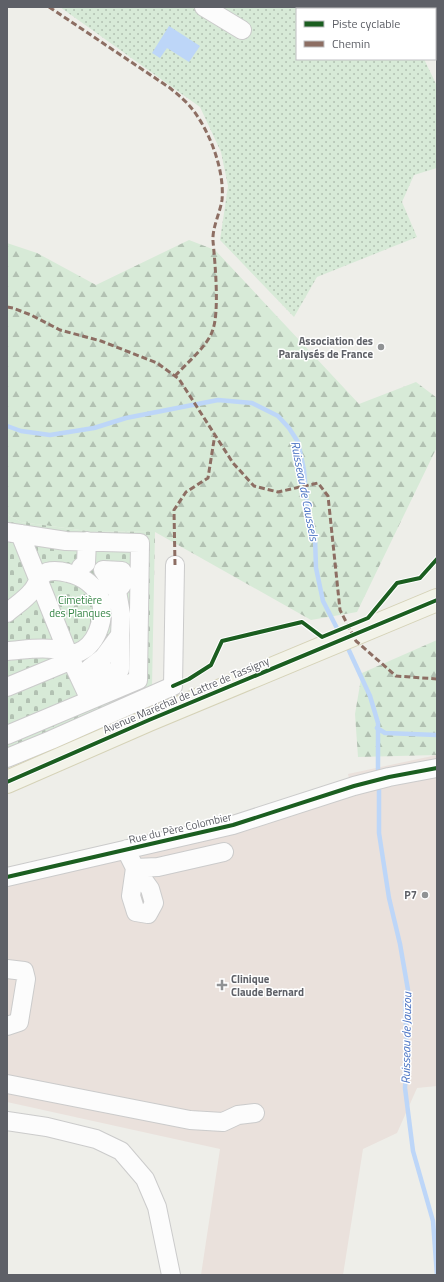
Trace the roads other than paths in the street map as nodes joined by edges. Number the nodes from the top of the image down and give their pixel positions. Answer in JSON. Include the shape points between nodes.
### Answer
{"nodes":[{"id":1,"x":204,"y":7,"type":"edge"},
{"id":2,"x":242,"y":30,"type":"dead end"},
{"id":3,"x":15,"y":533,"type":"edge"},
{"id":4,"x":87,"y":541,"type":"junction"},
{"id":5,"x":175,"y":565,"type":"dead end"},
{"id":6,"x":78,"y":575,"type":"junction"},
{"id":7,"x":38,"y":578,"type":"junction"},
{"id":8,"x":108,"y":588,"type":"junction"},
{"id":9,"x":437,"y":600,"type":"edge"},
{"id":10,"x":437,"y":609,"type":"edge"},
{"id":11,"x":7,"y":613,"type":"edge"},
{"id":12,"x":101,"y":614,"type":"junction"},
{"id":13,"x":121,"y":614,"type":"junction"},
{"id":14,"x":139,"y":614,"type":"junction"},
{"id":15,"x":372,"y":626,"type":"junction"},
{"id":16,"x":7,"y":651,"type":"edge"},
{"id":17,"x":70,"y":656,"type":"junction"},
{"id":18,"x":86,"y":676,"type":"junction"},
{"id":19,"x":7,"y":687,"type":"edge"},
{"id":20,"x":90,"y":700,"type":"junction"},
{"id":21,"x":7,"y":735,"type":"edge"},
{"id":22,"x":7,"y":758,"type":"edge"},
{"id":23,"x":437,"y":768,"type":"edge"},
{"id":24,"x":7,"y":782,"type":"edge"},
{"id":25,"x":127,"y":849,"type":"junction"},
{"id":26,"x":224,"y":852,"type":"dead end"},
{"id":27,"x":7,"y":877,"type":"edge"},
{"id":28,"x":7,"y":969,"type":"edge"},
{"id":29,"x":7,"y":1026,"type":"edge"},
{"id":30,"x":7,"y":1084,"type":"edge"},
{"id":31,"x":255,"y":1113,"type":"dead end"},
{"id":32,"x":7,"y":1121,"type":"edge"},
{"id":33,"x":171,"y":1275,"type":"edge"}],
"edges":[{"from":1,"to":2,"type":"street"},
{"from":3,"to":4,"type":"street","via":[[66,541]]},
{"from":3,"to":7,"type":"street","via":[[22,539]]},
{"from":4,"to":6,"type":"street","via":[[86,563]]},
{"from":4,"to":14,"type":"street","via":[[140,543]]},
{"from":5,"to":22,"type":"street","via":[[172,686]]},
{"from":6,"to":7,"type":"street","via":[[59,571],[47,572]]},
{"from":6,"to":8,"type":"street"},
{"from":7,"to":11,"type":"street","via":[[33,590]]},
{"from":7,"to":17,"type":"street"},
{"from":8,"to":12,"type":"street","via":[[101,601]]},
{"from":8,"to":13,"type":"street"},
{"from":9,"to":15,"type":"main road"},
{"from":10,"to":15,"type":"main road"},
{"from":12,"to":13,"type":"street"},
{"from":12,"to":17,"type":"street","via":[[94,640],[86,648]]},
{"from":13,"to":14,"type":"street"},
{"from":13,"to":18,"type":"street","via":[[120,635],[102,658],[90,668]]},
{"from":14,"to":20,"type":"street","via":[[138,680]]},
{"from":15,"to":24,"type":"main road","name":"Avenue Maréchal de Lattre de Tassigny"},
{"from":16,"to":17,"type":"street","via":[[52,648]]},
{"from":17,"to":18,"type":"street"},
{"from":17,"to":19,"type":"street"},
{"from":18,"to":20,"type":"street"},
{"from":20,"to":21,"type":"street"},
{"from":23,"to":25,"type":"street","name":"Rue du Père Colombier","via":[[354,786],[233,825]]},
{"from":25,"to":26,"type":"street","via":[[135,868],[158,867]]},
{"from":25,"to":27,"type":"street","name":"Rue du Père Colombier"},
{"from":28,"to":29,"type":"street","via":[[24,971],[26,979],[19,1022]]},
{"from":30,"to":31,"type":"street","via":[[190,1120],[223,1122],[238,1115]]},
{"from":32,"to":33,"type":"street","via":[[47,1127],[96,1139],[121,1151],[145,1179],[157,1207]]}]}
